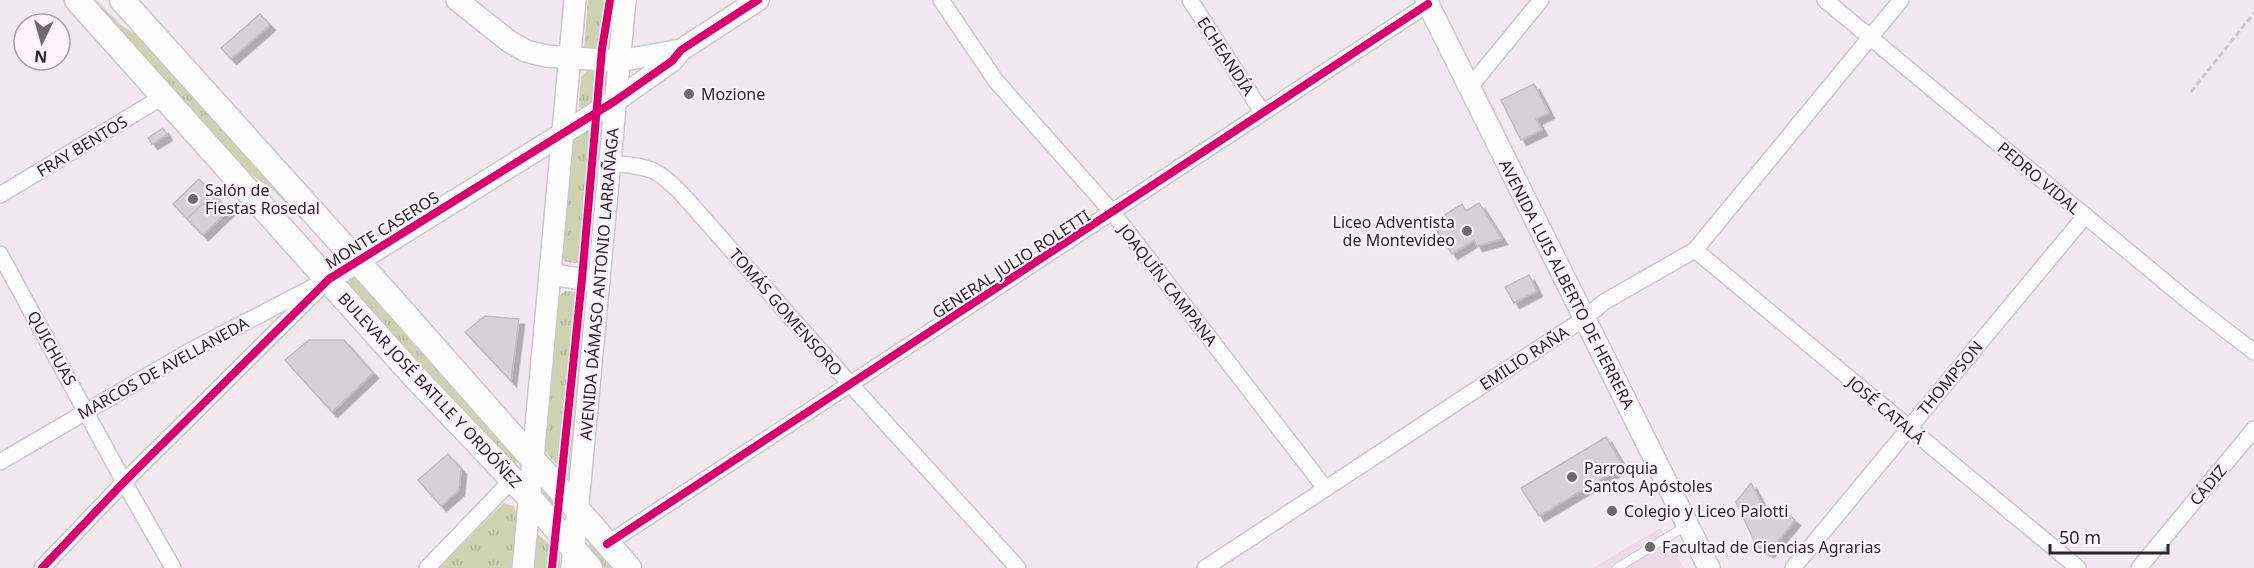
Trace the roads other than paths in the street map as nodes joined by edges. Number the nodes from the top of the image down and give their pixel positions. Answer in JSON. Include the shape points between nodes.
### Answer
{"nodes":[{"id":1,"x":77,"y":0,"type":"edge"},
{"id":2,"x":103,"y":0,"type":"edge"},
{"id":3,"x":122,"y":0,"type":"edge"},
{"id":4,"x":457,"y":0,"type":"edge"},
{"id":5,"x":575,"y":0,"type":"edge"},
{"id":6,"x":625,"y":0,"type":"edge"},
{"id":7,"x":758,"y":0,"type":"edge"},
{"id":8,"x":941,"y":0,"type":"edge"},
{"id":9,"x":1191,"y":0,"type":"edge"},
{"id":10,"x":1541,"y":0,"type":"edge"},
{"id":11,"x":1825,"y":0,"type":"edge"},
{"id":12,"x":1901,"y":0,"type":"edge"},
{"id":13,"x":1427,"y":2,"type":"edge"},
{"id":14,"x":152,"y":32,"type":"junction"},
{"id":15,"x":1870,"y":37,"type":"junction"},
{"id":16,"x":681,"y":50,"type":"junction"},
{"id":17,"x":569,"y":58,"type":"junction"},
{"id":18,"x":619,"y":61,"type":"junction"},
{"id":19,"x":1469,"y":88,"type":"junction"},
{"id":20,"x":164,"y":96,"type":"junction"},
{"id":21,"x":615,"y":101,"type":"junction"},
{"id":22,"x":1262,"y":112,"type":"junction"},
{"id":23,"x":563,"y":133,"type":"junction"},
{"id":24,"x":611,"y":163,"type":"junction"},
{"id":25,"x":234,"y":175,"type":"junction"},
{"id":26,"x":0,"y":195,"type":"edge"},
{"id":27,"x":1113,"y":213,"type":"junction"},
{"id":28,"x":2085,"y":216,"type":"junction"},
{"id":29,"x":1695,"y":250,"type":"junction"},
{"id":30,"x":0,"y":254,"type":"edge"},
{"id":31,"x":356,"y":261,"type":"junction"},
{"id":32,"x":550,"y":274,"type":"junction"},
{"id":33,"x":329,"y":279,"type":"junction"},
{"id":34,"x":599,"y":282,"type":"junction"},
{"id":35,"x":1585,"y":318,"type":"junction"},
{"id":36,"x":2254,"y":352,"type":"edge"},
{"id":37,"x":851,"y":385,"type":"junction"},
{"id":38,"x":86,"y":410,"type":"junction"},
{"id":39,"x":1908,"y":429,"type":"junction"},
{"id":40,"x":2254,"y":429,"type":"edge"},
{"id":41,"x":532,"y":459,"type":"junction"},
{"id":42,"x":0,"y":462,"type":"edge"},
{"id":43,"x":512,"y":480,"type":"junction"},
{"id":44,"x":124,"y":482,"type":"junction"},
{"id":45,"x":1325,"y":488,"type":"junction"},
{"id":46,"x":529,"y":498,"type":"junction"},
{"id":47,"x":578,"y":511,"type":"junction"},
{"id":48,"x":1688,"y":525,"type":"junction"},
{"id":49,"x":607,"y":544,"type":"junction"},
{"id":50,"x":579,"y":562,"type":"edge"},
{"id":51,"x":42,"y":568,"type":"edge"},
{"id":52,"x":173,"y":568,"type":"edge"},
{"id":53,"x":427,"y":568,"type":"edge"},
{"id":54,"x":523,"y":568,"type":"edge"},
{"id":55,"x":628,"y":568,"type":"edge"},
{"id":56,"x":1018,"y":568,"type":"edge"},
{"id":57,"x":1205,"y":568,"type":"edge"},
{"id":58,"x":1617,"y":568,"type":"edge"},
{"id":59,"x":1709,"y":568,"type":"edge"},
{"id":60,"x":1793,"y":568,"type":"edge"},
{"id":61,"x":2078,"y":568,"type":"edge"},
{"id":62,"x":2139,"y":568,"type":"edge"}],
"edges":[{"from":1,"to":20,"type":"main road","name":"BULEVAR JOSÉ BATLLE Y ORDÓÑEZ"},
{"from":2,"to":14,"type":"main road","via":[[123,22]]},
{"from":3,"to":14,"type":"main road","name":"BULEVAR JOSÉ BATLLE Y ORDÓÑEZ"},
{"from":4,"to":17,"type":"street","name":"MONTE CASEROS","via":[[526,51]]},
{"from":5,"to":17,"type":"street"},
{"from":6,"to":18,"type":"street","name":"AVENIDA DÁMASO ANTONIO LARRAÑAGA"},
{"from":7,"to":16,"type":"street","name":"MONTE CASEROS"},
{"from":8,"to":27,"type":"street","name":"JOAQUÍN CAMPANA","via":[[996,81]]},
{"from":9,"to":22,"type":"street","name":"ECHEANDÍA"},
{"from":10,"to":19,"type":"street"},
{"from":11,"to":15,"type":"street","name":"PEDRO VIDAL"},
{"from":12,"to":15,"type":"street","name":"EMILIO RAÑA"},
{"from":13,"to":19,"type":"street","name":"AVENIDA LUIS ALBERTO DE HERRERA"},
{"from":13,"to":22,"type":"street","name":"GENERAL JULIO ROLETTI"},
{"from":14,"to":31,"type":"main road","name":"BULEVAR JOSÉ BATLLE Y ORDÓÑEZ"},
{"from":15,"to":28,"type":"street","name":"PEDRO VIDAL"},
{"from":15,"to":29,"type":"street","name":"EMILIO RAÑA"},
{"from":16,"to":18,"type":"street","name":"MONTE CASEROS"},
{"from":16,"to":21,"type":"street","name":"MONTE CASEROS","via":[[672,61]]},
{"from":17,"to":18,"type":"street","name":"MONTE CASEROS"},
{"from":17,"to":23,"type":"street"},
{"from":18,"to":21,"type":"street","name":"AVENIDA DÁMASO ANTONIO LARRAÑAGA"},
{"from":19,"to":35,"type":"street","name":"AVENIDA LUIS ALBERTO DE HERRERA"},
{"from":20,"to":25,"type":"main road","name":"BULEVAR JOSÉ BATLLE Y ORDÓÑEZ"},
{"from":20,"to":26,"type":"street","name":"FRAY BENTOS"},
{"from":21,"to":23,"type":"street","name":"MONTE CASEROS"},
{"from":21,"to":24,"type":"street","name":"AVENIDA DÁMASO ANTONIO LARRAÑAGA"},
{"from":22,"to":27,"type":"street","name":"GENERAL JULIO ROLETTI"},
{"from":23,"to":31,"type":"street","name":"MONTE CASEROS"},
{"from":23,"to":32,"type":"street"},
{"from":24,"to":34,"type":"street","name":"AVENIDA DÁMASO ANTONIO LARRAÑAGA"},
{"from":24,"to":37,"type":"street","name":"TOMÁS GOMENSORO","via":[[649,167],[669,180]]},
{"from":25,"to":31,"type":"main road","via":[[280,202],[335,261]]},
{"from":25,"to":33,"type":"main road","name":"BULEVAR JOSÉ BATLLE Y ORDÓÑEZ"},
{"from":27,"to":37,"type":"street","name":"GENERAL JULIO ROLETTI"},
{"from":27,"to":45,"type":"street","name":"JOAQUÍN CAMPANA"},
{"from":28,"to":36,"type":"street","name":"PEDRO VIDAL"},
{"from":28,"to":39,"type":"street","name":"THOMPSON"},
{"from":29,"to":35,"type":"street","name":"EMILIO RAÑA","via":[[1604,302]]},
{"from":29,"to":39,"type":"street","name":"JOSÉ CATALÁ"},
{"from":30,"to":38,"type":"street","name":"QUICHUAS"},
{"from":31,"to":33,"type":"street","name":"MONTE CASEROS"},
{"from":31,"to":41,"type":"main road","name":"BULEVAR JOSÉ BATLLE Y ORDÓÑEZ"},
{"from":32,"to":34,"type":"street"},
{"from":32,"to":41,"type":"street"},
{"from":33,"to":38,"type":"street","name":"MARCOS DE AVELLANEDA","via":[[238,324]]},
{"from":33,"to":43,"type":"main road","name":"BULEVAR JOSÉ BATLLE Y ORDÓÑEZ"},
{"from":33,"to":44,"type":"street","name":"MONTE CASEROS"},
{"from":34,"to":47,"type":"street","name":"AVENIDA DÁMASO ANTONIO LARRAÑAGA"},
{"from":35,"to":45,"type":"street","name":"EMILIO RAÑA"},
{"from":35,"to":48,"type":"street","name":"AVENIDA LUIS ALBERTO DE HERRERA"},
{"from":37,"to":49,"type":"street","name":"GENERAL JULIO ROLETTI"},
{"from":37,"to":56,"type":"street","name":"TOMÁS GOMENSORO"},
{"from":38,"to":42,"type":"street","name":"MARCOS DE AVELLANEDA"},
{"from":38,"to":44,"type":"street","name":"QUICHUAS"},
{"from":39,"to":60,"type":"street","name":"THOMPSON"},
{"from":39,"to":61,"type":"street","name":"JOSÉ CATALÁ"},
{"from":40,"to":62,"type":"street","name":"CÁDIZ"},
{"from":41,"to":46,"type":"street"},
{"from":41,"to":47,"type":"main road","name":"BULEVAR JOSÉ BATLLE Y ORDÓÑEZ"},
{"from":43,"to":46,"type":"main road","name":"BULEVAR JOSÉ BATLLE Y ORDÓÑEZ"},
{"from":43,"to":53,"type":"street"},
{"from":44,"to":51,"type":"street","name":"MONTE CASEROS"},
{"from":44,"to":52,"type":"street","name":"QUICHUAS"},
{"from":45,"to":57,"type":"street","name":"EMILIO RAÑA"},
{"from":46,"to":50,"type":"main road","name":"BULEVAR JOSÉ BATLLE Y ORDÓÑEZ"},
{"from":46,"to":54,"type":"street"},
{"from":47,"to":49,"type":"main road","name":"BULEVAR JOSÉ BATLLE Y ORDÓÑEZ"},
{"from":47,"to":50,"type":"street","name":"AVENIDA DÁMASO ANTONIO LARRAÑAGA"},
{"from":48,"to":58,"type":"lane"},
{"from":48,"to":59,"type":"street","name":"AVENIDA LUIS ALBERTO DE HERRERA"},
{"from":49,"to":55,"type":"main road","name":"BULEVAR JOSÉ BATLLE Y ORDÓÑEZ"}]}
